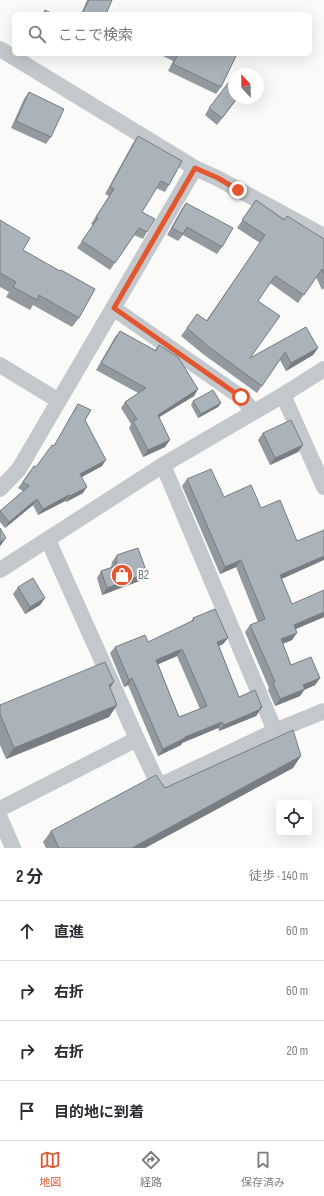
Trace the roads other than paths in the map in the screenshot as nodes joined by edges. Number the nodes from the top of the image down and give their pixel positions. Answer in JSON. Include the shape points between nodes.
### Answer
{"nodes":[{"id":1,"x":0,"y":49,"type":"edge"},
{"id":2,"x":195,"y":168,"type":"junction"},
{"id":3,"x":324,"y":236,"type":"edge"},
{"id":4,"x":114,"y":308,"type":"junction"},
{"id":5,"x":0,"y":365,"type":"edge"},
{"id":6,"x":324,"y":369,"type":"edge"},
{"id":7,"x":283,"y":395,"type":"junction"},
{"id":8,"x":60,"y":401,"type":"junction"},
{"id":9,"x":254,"y":412,"type":"junction"},
{"id":10,"x":162,"y":465,"type":"junction"},
{"id":11,"x":324,"y":487,"type":"edge"},
{"id":12,"x":0,"y":489,"type":"edge"},
{"id":13,"x":48,"y":540,"type":"junction"},
{"id":14,"x":0,"y":570,"type":"edge"},
{"id":15,"x":324,"y":711,"type":"edge"},
{"id":16,"x":275,"y":731,"type":"junction"},
{"id":17,"x":137,"y":739,"type":"junction"},
{"id":18,"x":0,"y":809,"type":"edge"},
{"id":19,"x":0,"y":818,"type":"edge"},
{"id":20,"x":13,"y":848,"type":"edge"}],
"edges":[{"from":1,"to":2,"type":"street"},
{"from":2,"to":3,"type":"street"},
{"from":2,"to":4,"type":"street"},
{"from":4,"to":8,"type":"street"},
{"from":4,"to":9,"type":"street","via":[[241,397]]},
{"from":5,"to":8,"type":"street"},
{"from":6,"to":7,"type":"street"},
{"from":7,"to":9,"type":"street"},
{"from":7,"to":11,"type":"street"},
{"from":8,"to":12,"type":"street","via":[[19,469]]},
{"from":9,"to":10,"type":"street"},
{"from":10,"to":13,"type":"street"},
{"from":10,"to":16,"type":"street"},
{"from":13,"to":14,"type":"street"},
{"from":13,"to":17,"type":"street"},
{"from":15,"to":16,"type":"street"},
{"from":16,"to":17,"type":"street","via":[[158,786]]},
{"from":17,"to":18,"type":"street"},
{"from":19,"to":20,"type":"street"}]}
